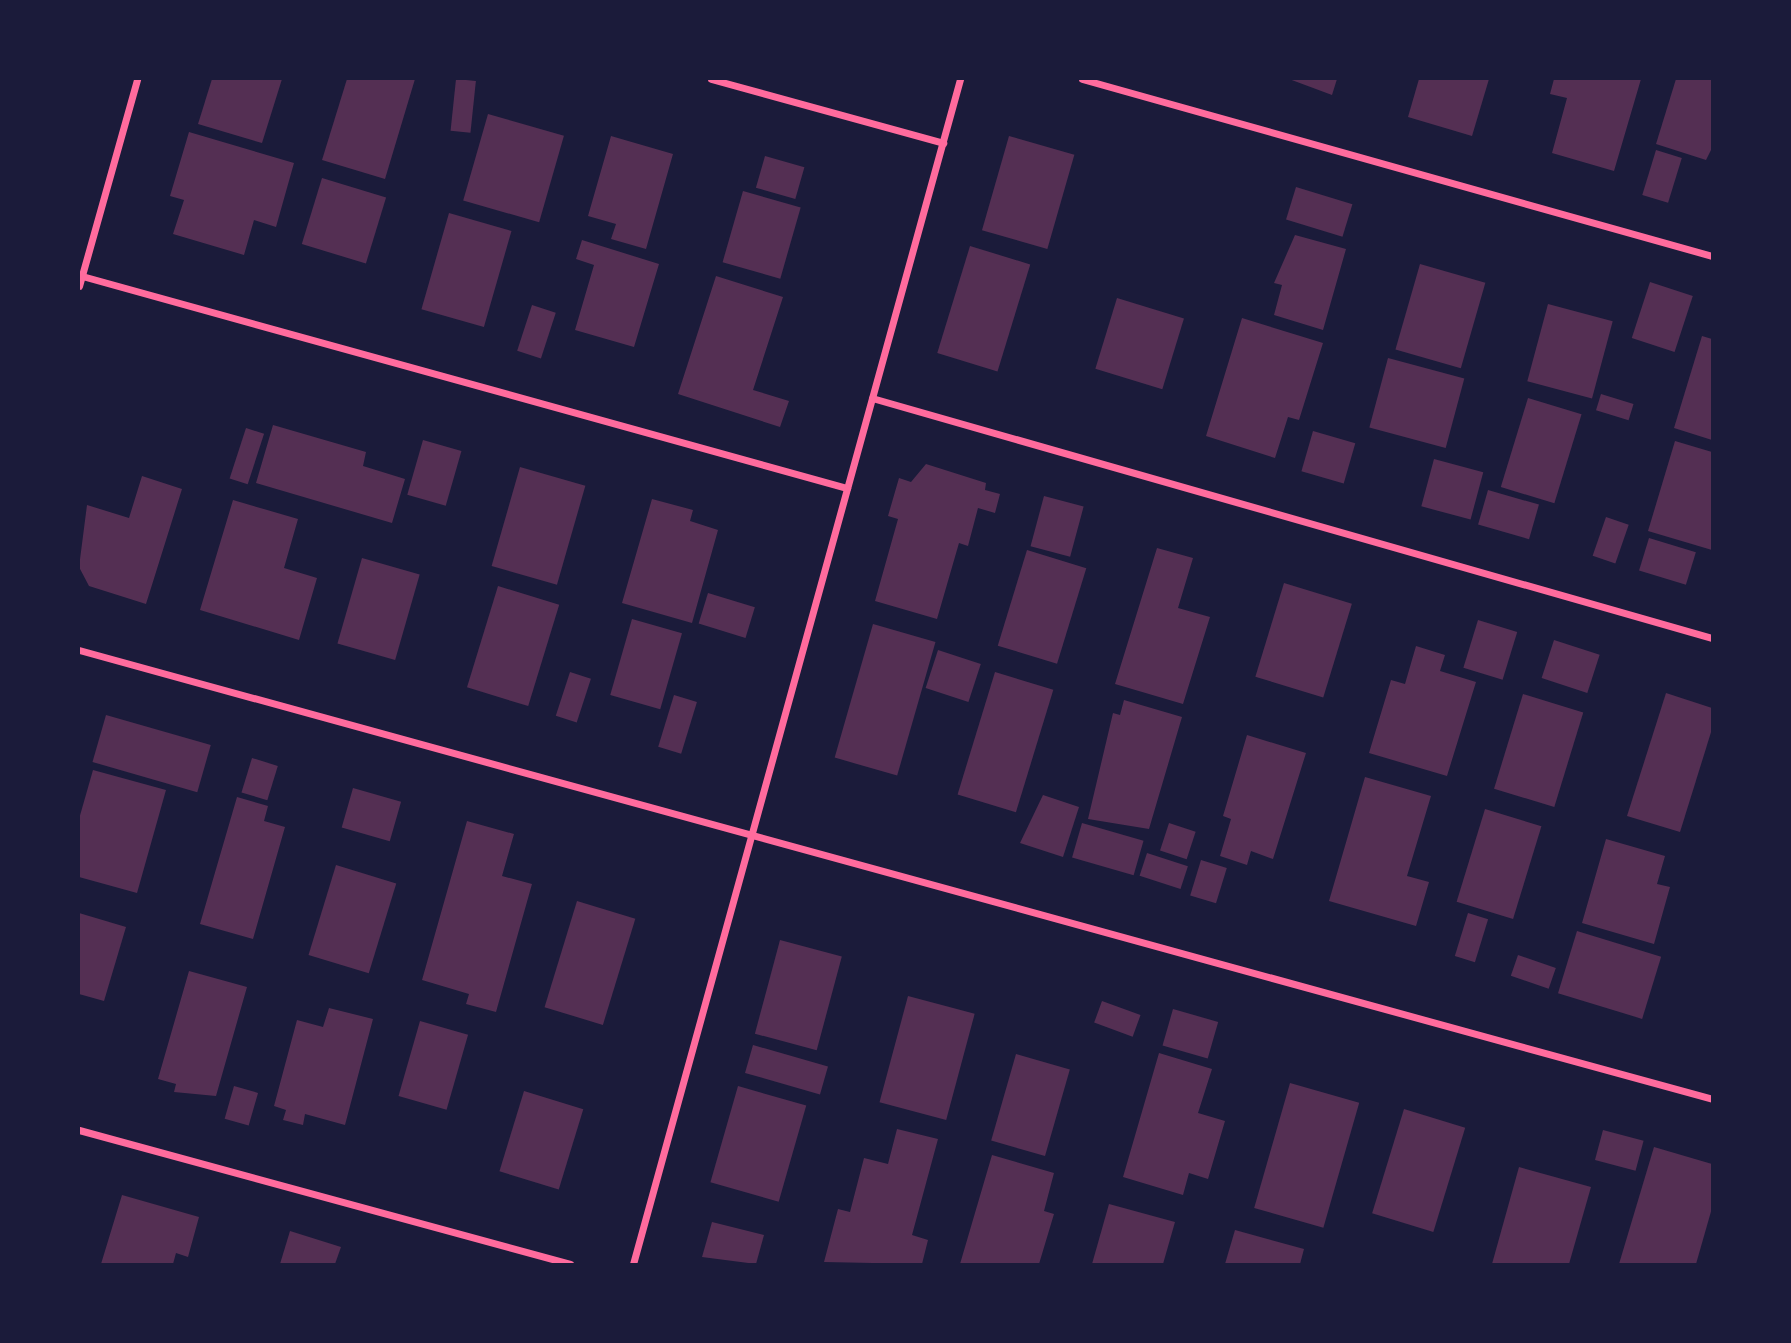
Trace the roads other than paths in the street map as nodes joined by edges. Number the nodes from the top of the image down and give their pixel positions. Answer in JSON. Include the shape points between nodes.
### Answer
{"nodes":[{"id":1,"x":137,"y":79,"type":"edge"},
{"id":2,"x":711,"y":79,"type":"edge"},
{"id":3,"x":960,"y":79,"type":"edge"},
{"id":4,"x":1082,"y":79,"type":"edge"},
{"id":5,"x":943,"y":143,"type":"junction"},
{"id":6,"x":1712,"y":256,"type":"edge"},
{"id":7,"x":82,"y":276,"type":"junction"},
{"id":8,"x":79,"y":286,"type":"edge"},
{"id":9,"x":872,"y":398,"type":"junction"},
{"id":10,"x":847,"y":488,"type":"junction"},
{"id":11,"x":1712,"y":638,"type":"edge"},
{"id":12,"x":79,"y":650,"type":"edge"},
{"id":13,"x":751,"y":835,"type":"junction"},
{"id":14,"x":1712,"y":1099,"type":"edge"},
{"id":15,"x":79,"y":1130,"type":"edge"},
{"id":16,"x":570,"y":1264,"type":"edge"},
{"id":17,"x":633,"y":1264,"type":"edge"}],
"edges":[{"from":1,"to":7,"type":"street"},
{"from":2,"to":5,"type":"street"},
{"from":3,"to":5,"type":"street"},
{"from":4,"to":6,"type":"street"},
{"from":5,"to":9,"type":"street"},
{"from":7,"to":8,"type":"street"},
{"from":7,"to":10,"type":"street"},
{"from":9,"to":10,"type":"street"},
{"from":9,"to":11,"type":"street"},
{"from":10,"to":13,"type":"street"},
{"from":12,"to":13,"type":"street"},
{"from":13,"to":14,"type":"street"},
{"from":13,"to":17,"type":"street"},
{"from":15,"to":16,"type":"street"}]}
